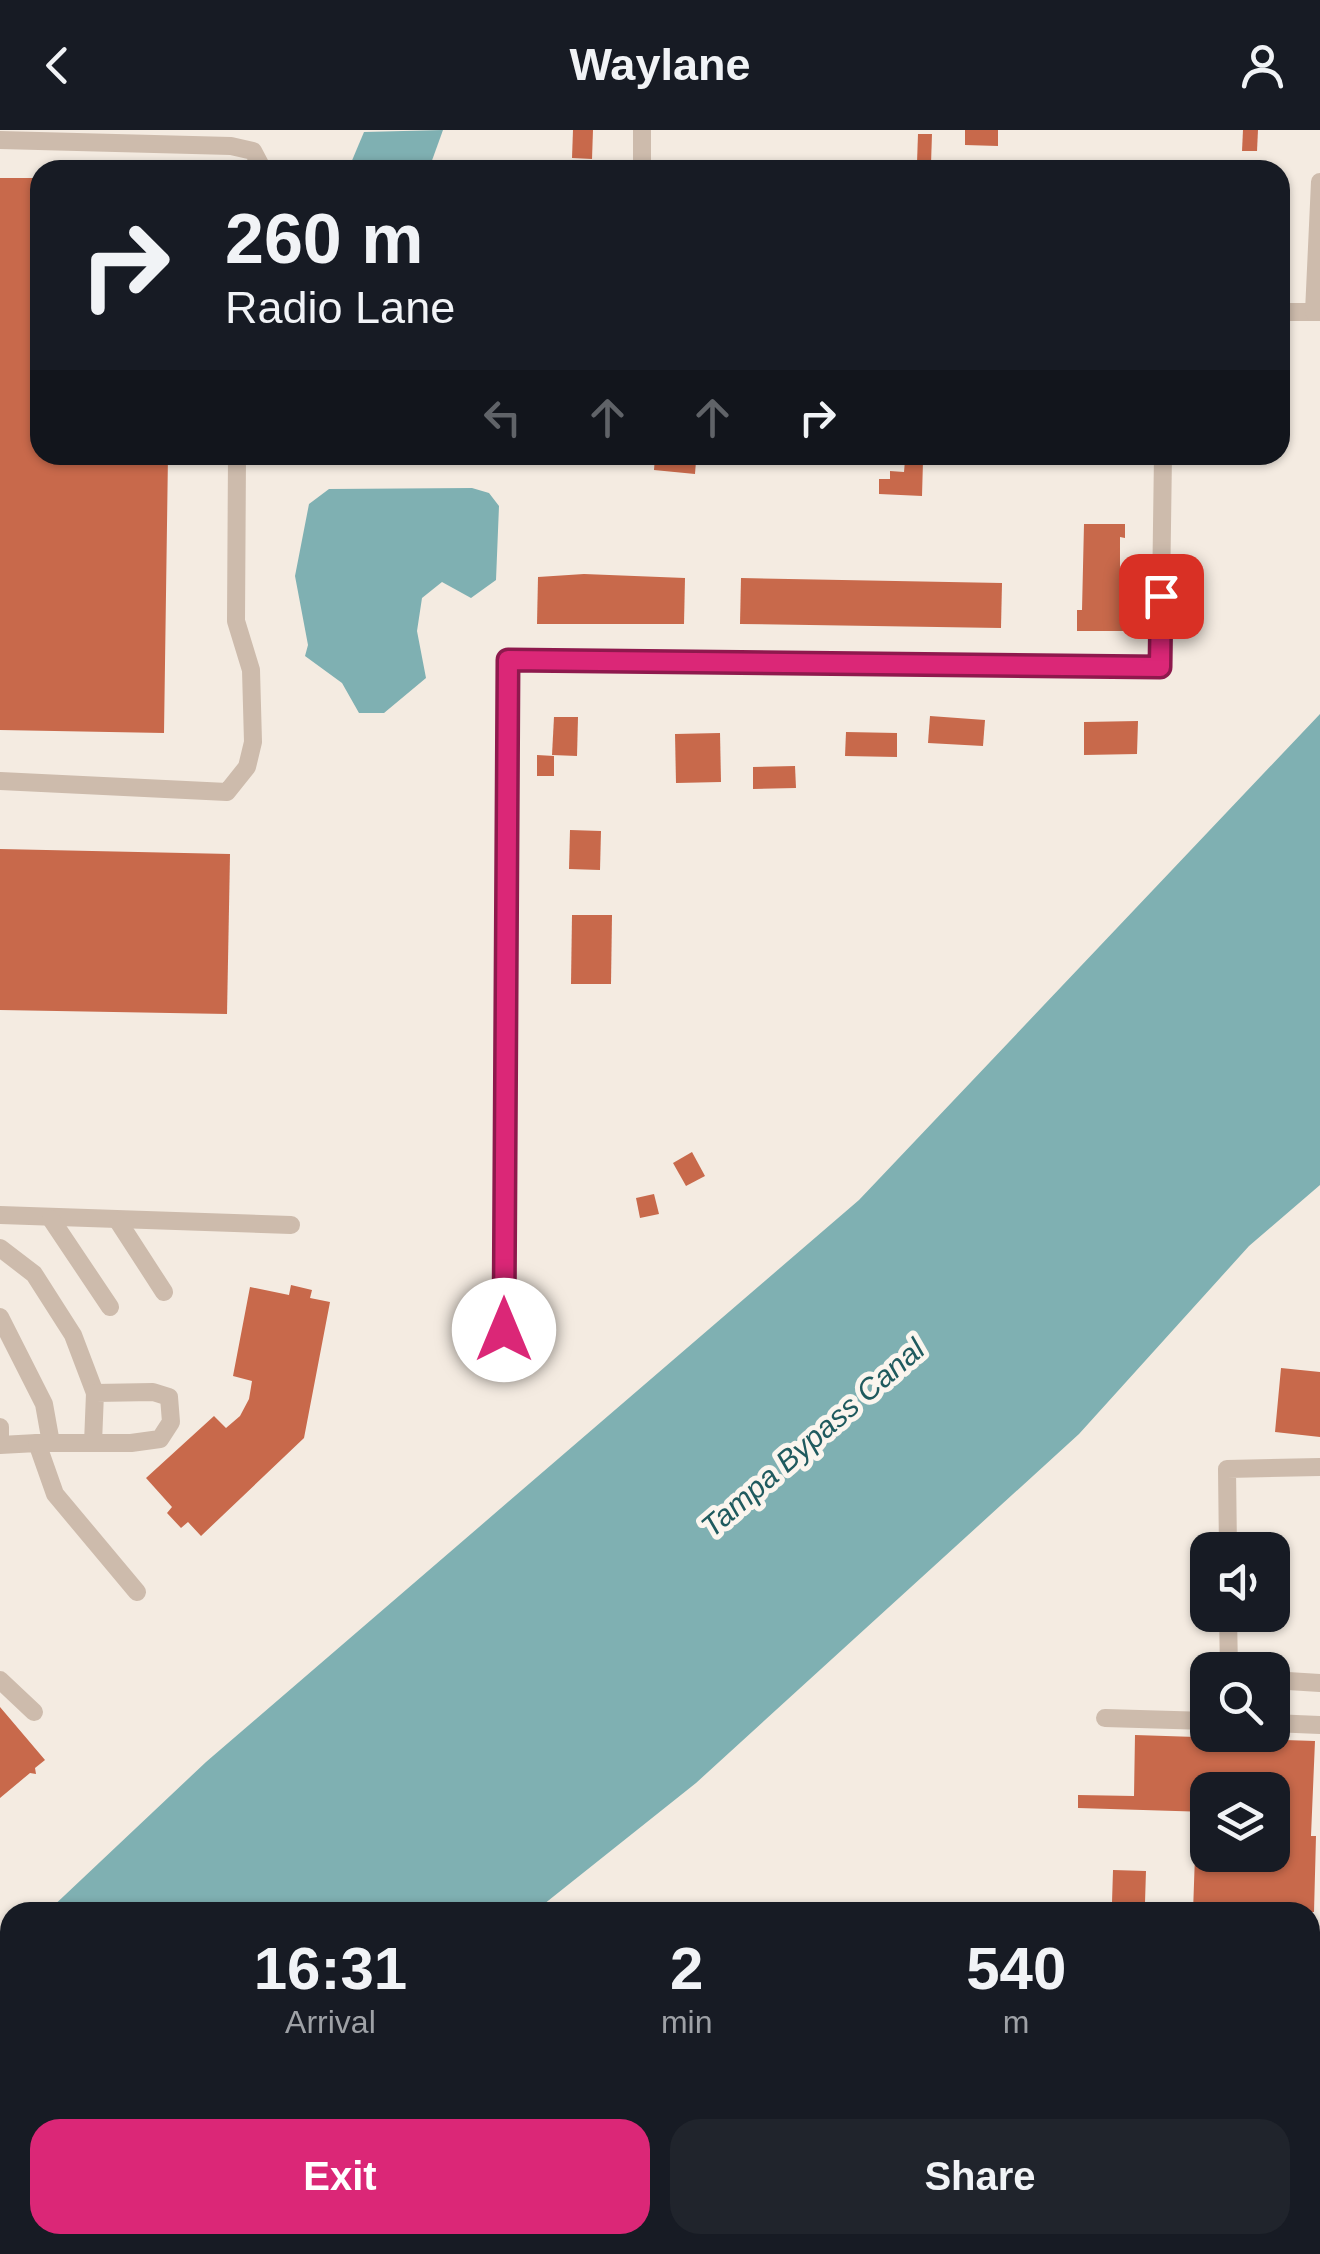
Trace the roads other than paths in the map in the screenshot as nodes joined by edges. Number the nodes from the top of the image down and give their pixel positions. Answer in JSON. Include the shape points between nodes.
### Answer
{"nodes":[{"id":1,"x":642,"y":130,"type":"edge"},
{"id":2,"x":0,"y":140,"type":"edge"},
{"id":3,"x":258,"y":160,"type":"edge"},
{"id":4,"x":642,"y":160,"type":"edge"},
{"id":5,"x":1320,"y":182,"type":"edge"},
{"id":6,"x":1318,"y":261,"type":"edge"},
{"id":7,"x":1290,"y":312,"type":"edge"},
{"id":8,"x":1317,"y":312,"type":"edge"},
{"id":9,"x":237,"y":465,"type":"edge"},
{"id":10,"x":1163,"y":465,"type":"edge"},
{"id":11,"x":0,"y":781,"type":"edge"},
{"id":12,"x":0,"y":1215,"type":"edge"},
{"id":13,"x":51,"y":1218,"type":"junction"},
{"id":14,"x":118,"y":1221,"type":"junction"},
{"id":15,"x":290,"y":1225,"type":"dead end"},
{"id":16,"x":0,"y":1248,"type":"edge"},
{"id":17,"x":164,"y":1292,"type":"dead end"},
{"id":18,"x":110,"y":1307,"type":"dead end"},
{"id":19,"x":0,"y":1316,"type":"edge"},
{"id":20,"x":504,"y":1330,"type":"dead end"},
{"id":21,"x":94,"y":1392,"type":"junction"},
{"id":22,"x":0,"y":1427,"type":"edge"},
{"id":23,"x":44,"y":1443,"type":"junction"},
{"id":24,"x":93,"y":1443,"type":"junction"},
{"id":25,"x":1320,"y":1467,"type":"edge"},
{"id":26,"x":1228,"y":1532,"type":"edge"},
{"id":27,"x":137,"y":1592,"type":"dead end"},
{"id":28,"x":0,"y":1680,"type":"edge"},
{"id":29,"x":1290,"y":1681,"type":"edge"},
{"id":30,"x":1320,"y":1683,"type":"edge"},
{"id":31,"x":34,"y":1712,"type":"dead end"},
{"id":32,"x":1105,"y":1718,"type":"dead end"},
{"id":33,"x":1190,"y":1720,"type":"edge"},
{"id":34,"x":1290,"y":1724,"type":"edge"},
{"id":35,"x":1320,"y":1725,"type":"edge"}],
"edges":[{"from":1,"to":4,"type":"street"},
{"from":2,"to":3,"type":"street","via":[[231,146],[254,151]]},
{"from":5,"to":6,"type":"street"},
{"from":6,"to":8,"type":"street"},
{"from":7,"to":8,"type":"street"},
{"from":9,"to":11,"type":"street","via":[[236,621],[251,670],[247,767],[227,792]]},
{"from":10,"to":20,"type":"street","via":[[1160,667],[508,660]]},
{"from":12,"to":13,"type":"street"},
{"from":13,"to":14,"type":"street"},
{"from":13,"to":18,"type":"street"},
{"from":14,"to":15,"type":"street"},
{"from":14,"to":17,"type":"street"},
{"from":16,"to":21,"type":"street","via":[[34,1274],[54,1304]]},
{"from":19,"to":23,"type":"street","via":[[44,1404]]},
{"from":21,"to":24,"type":"street"},
{"from":21,"to":24,"type":"street","via":[[169,1397],[171,1422],[160,1439]]},
{"from":22,"to":23,"type":"street","via":[[0,1446]]},
{"from":23,"to":24,"type":"street"},
{"from":23,"to":27,"type":"street","via":[[55,1494]]},
{"from":25,"to":26,"type":"street","via":[[1227,1468]]},
{"from":28,"to":31,"type":"street"},
{"from":29,"to":30,"type":"street"},
{"from":32,"to":33,"type":"street"},
{"from":34,"to":35,"type":"street"}]}
